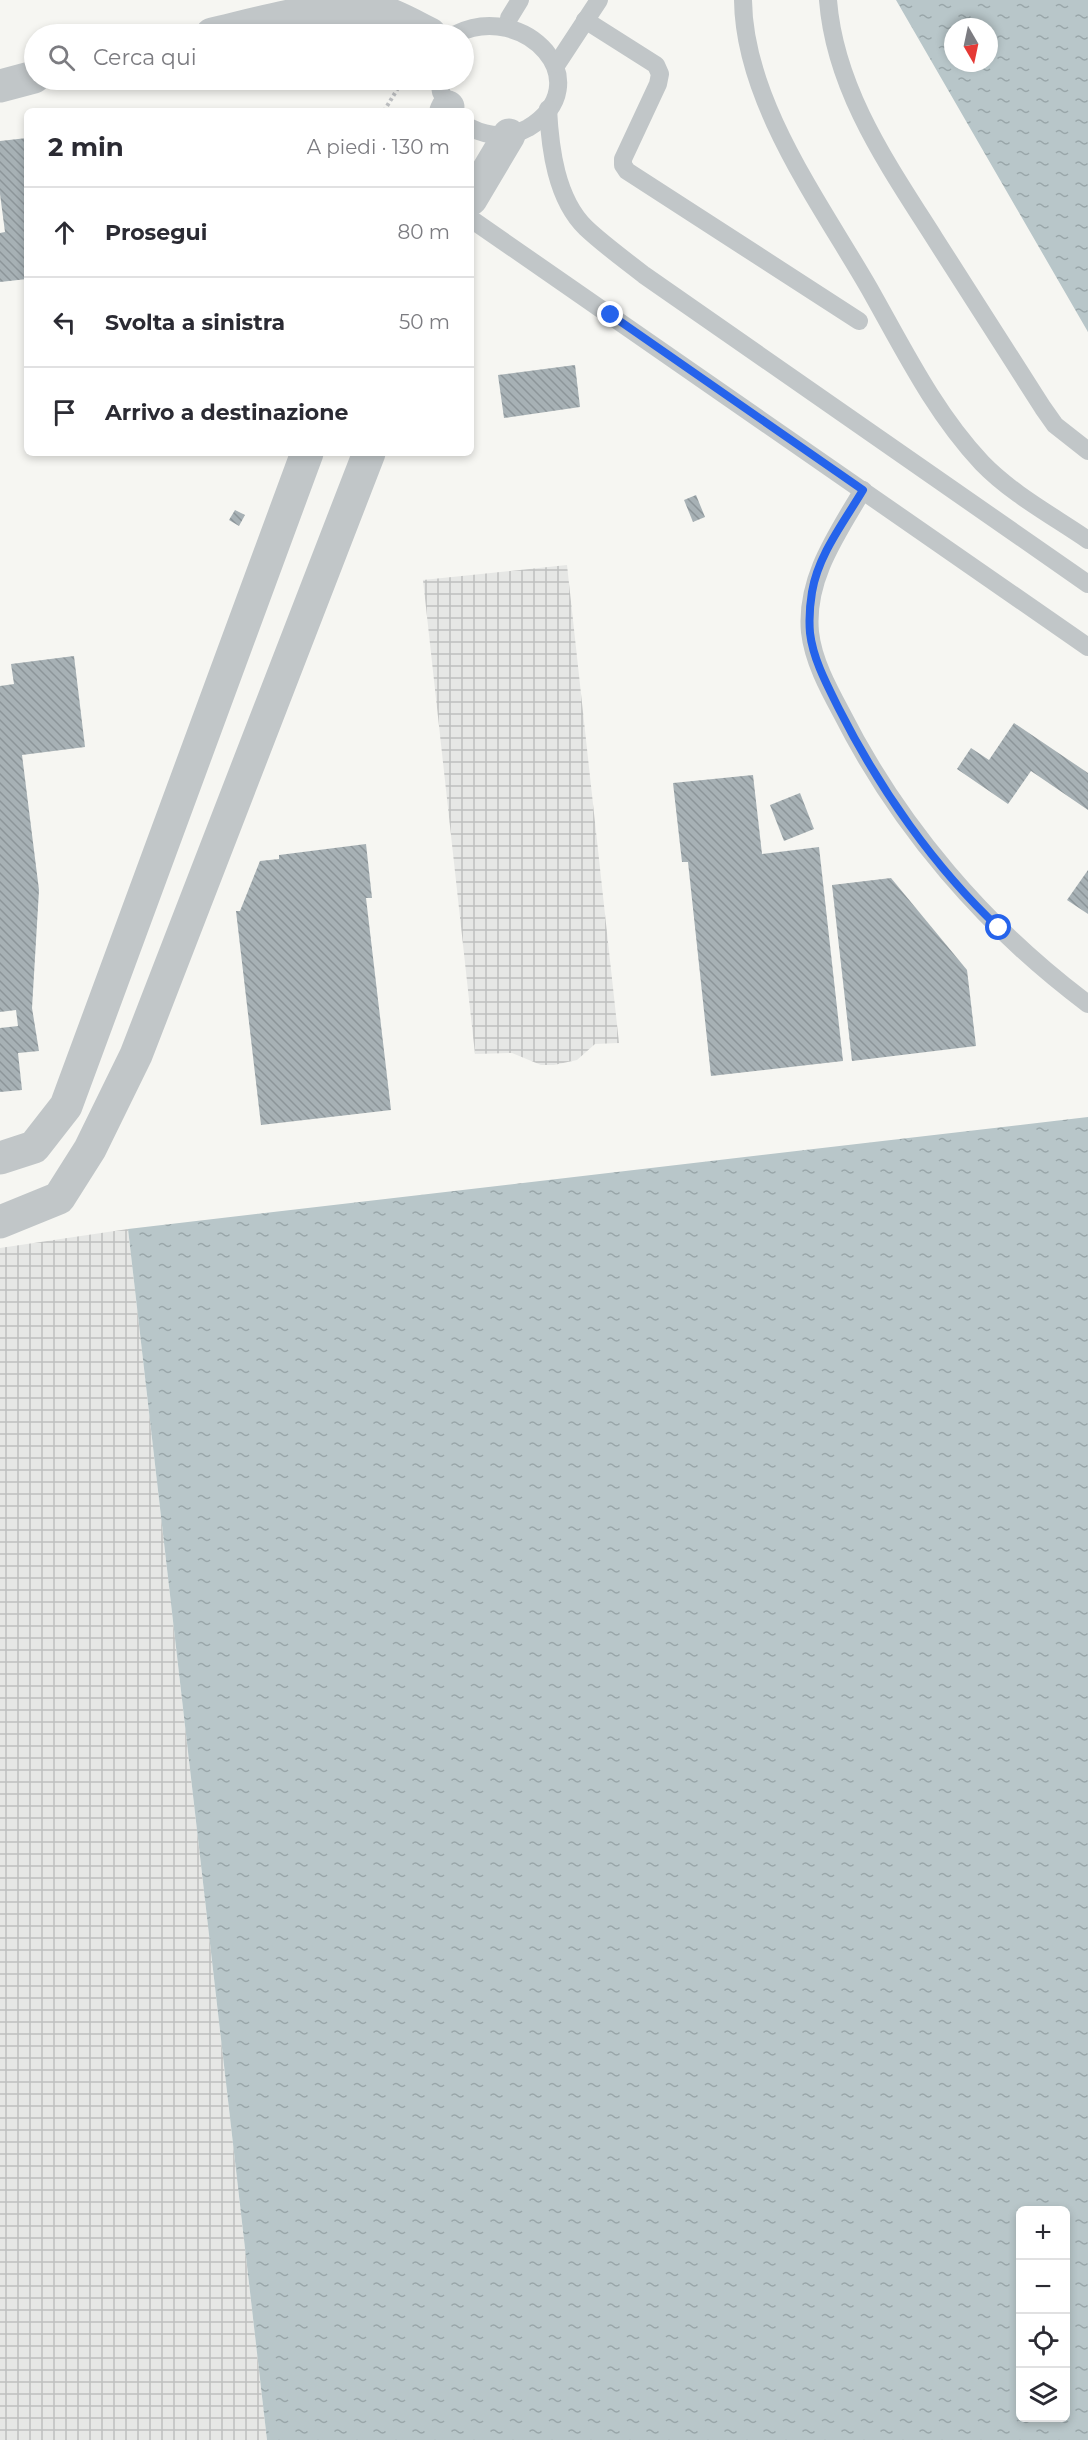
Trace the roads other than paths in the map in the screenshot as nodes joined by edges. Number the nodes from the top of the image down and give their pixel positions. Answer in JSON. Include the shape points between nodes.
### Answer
{"nodes":[{"id":1,"x":520,"y":0,"type":"edge"},
{"id":2,"x":598,"y":0,"type":"edge"},
{"id":3,"x":744,"y":0,"type":"edge"},
{"id":4,"x":828,"y":0,"type":"edge"},
{"id":5,"x":508,"y":18,"type":"junction"},
{"id":6,"x":585,"y":20,"type":"junction"},
{"id":7,"x":258,"y":24,"type":"edge"},
{"id":8,"x":408,"y":24,"type":"edge"},
{"id":9,"x":470,"y":24,"type":"edge"},
{"id":10,"x":557,"y":64,"type":"junction"},
{"id":11,"x":24,"y":80,"type":"edge"},
{"id":12,"x":0,"y":86,"type":"edge"},
{"id":13,"x":548,"y":109,"type":"junction"},
{"id":14,"x":474,"y":125,"type":"edge"},
{"id":15,"x":509,"y":135,"type":"junction"},
{"id":16,"x":474,"y":194,"type":"edge"},
{"id":17,"x":474,"y":221,"type":"edge"},
{"id":18,"x":859,"y":321,"type":"dead end"},
{"id":19,"x":1088,"y":451,"type":"edge"},
{"id":20,"x":306,"y":456,"type":"edge"},
{"id":21,"x":368,"y":456,"type":"edge"},
{"id":22,"x":863,"y":490,"type":"junction"},
{"id":23,"x":1088,"y":540,"type":"edge"},
{"id":24,"x":1088,"y":584,"type":"edge"},
{"id":25,"x":1088,"y":647,"type":"edge"},
{"id":26,"x":1088,"y":1004,"type":"edge"},
{"id":27,"x":0,"y":1158,"type":"edge"},
{"id":28,"x":0,"y":1222,"type":"edge"}],
"edges":[{"from":1,"to":5,"type":"lane"},
{"from":2,"to":6,"type":"lane"},
{"from":3,"to":23,"type":"lane","via":[[753,62],[782,138],[942,416],[983,464],[1006,484]]},
{"from":4,"to":19,"type":"lane","via":[[835,51],[876,145],[1049,417]]},
{"from":5,"to":9,"type":"lane"},
{"from":5,"to":10,"type":"lane","via":[[537,31],[552,49]]},
{"from":6,"to":10,"type":"lane"},
{"from":6,"to":18,"type":"lane","via":[[656,65],[660,74],[623,159],[627,171]]},
{"from":7,"to":8,"type":"street","via":[[354,8],[378,10]]},
{"from":10,"to":13,"type":"lane","via":[[557,87]]},
{"from":11,"to":12,"type":"street"},
{"from":13,"to":15,"type":"lane","via":[[531,126]]},
{"from":13,"to":24,"type":"lane","via":[[555,163],[564,194],[585,227],[644,275]]},
{"from":14,"to":15,"type":"lane","via":[[485,134]]},
{"from":15,"to":16,"type":"street"},
{"from":17,"to":22,"type":"lane"},
{"from":20,"to":27,"type":"street","via":[[66,1106],[34,1147]]},
{"from":21,"to":28,"type":"street","via":[[136,1055],[90,1149],[59,1198]]},
{"from":22,"to":25,"type":"lane"},
{"from":22,"to":26,"type":"lane","via":[[825,555],[812,591],[810,632],[822,675],[857,744],[946,870],[999,928]]}]}
